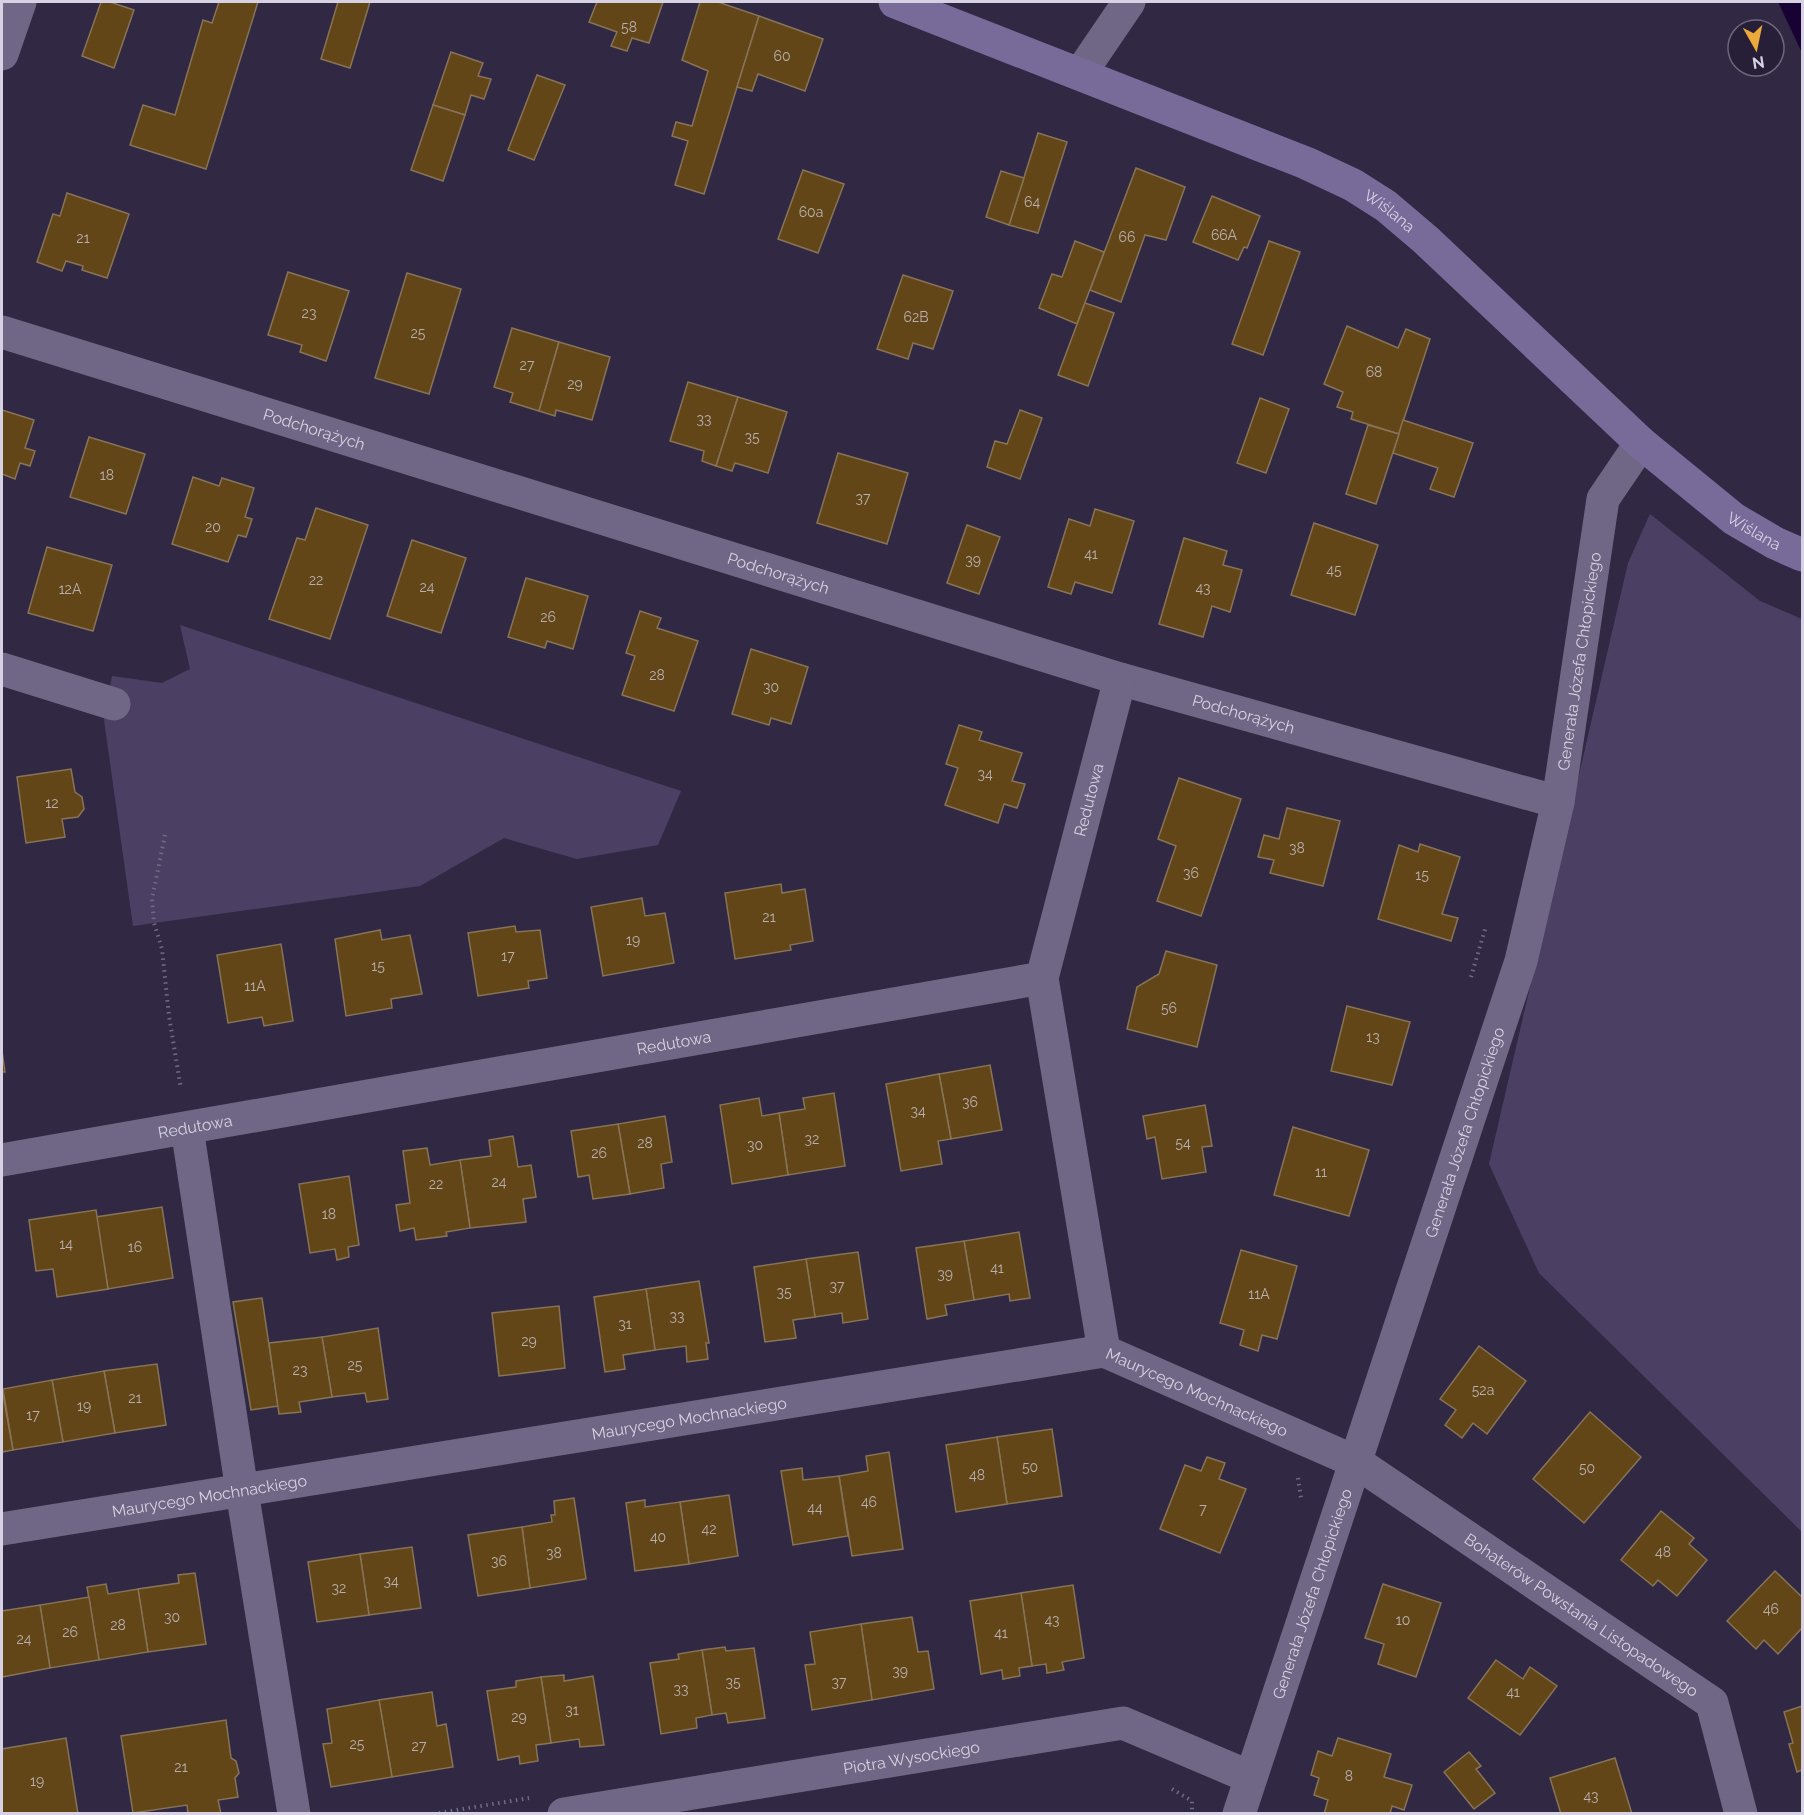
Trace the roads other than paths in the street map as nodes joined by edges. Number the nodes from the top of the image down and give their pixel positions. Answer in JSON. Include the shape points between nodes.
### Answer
{"nodes":[{"id":1,"x":20,"y":2,"type":"edge"},
{"id":2,"x":895,"y":2,"type":"edge"},
{"id":3,"x":1129,"y":2,"type":"edge"},
{"id":4,"x":2,"y":54,"type":"edge"},
{"id":5,"x":1080,"y":75,"type":"junction"},
{"id":6,"x":2,"y":332,"type":"edge"},
{"id":7,"x":1641,"y":443,"type":"junction"},
{"id":8,"x":1803,"y":555,"type":"edge"},
{"id":9,"x":2,"y":669,"type":"edge"},
{"id":10,"x":1120,"y":679,"type":"junction"},
{"id":11,"x":114,"y":704,"type":"dead end"},
{"id":12,"x":1558,"y":802,"type":"junction"},
{"id":13,"x":1042,"y":978,"type":"junction"},
{"id":14,"x":187,"y":1128,"type":"junction"},
{"id":15,"x":2,"y":1160,"type":"edge"},
{"id":16,"x":1104,"y":1351,"type":"junction"},
{"id":17,"x":1356,"y":1462,"type":"junction"},
{"id":18,"x":242,"y":1491,"type":"junction"},
{"id":19,"x":2,"y":1529,"type":"edge"},
{"id":20,"x":1250,"y":1777,"type":"junction"},
{"id":21,"x":294,"y":1814,"type":"edge"},
{"id":22,"x":564,"y":1814,"type":"edge"},
{"id":23,"x":1239,"y":1814,"type":"edge"},
{"id":24,"x":1741,"y":1814,"type":"edge"}],
"edges":[{"from":1,"to":4,"type":"street"},
{"from":2,"to":5,"type":"street","name":"Wiślana"},
{"from":3,"to":5,"type":"street"},
{"from":5,"to":7,"type":"street","name":"Wiślana","via":[[1306,163],[1386,206]]},
{"from":6,"to":10,"type":"street","name":"Podchorążych"},
{"from":7,"to":8,"type":"street","name":"Wiślana","via":[[1734,519]]},
{"from":7,"to":12,"type":"street","name":"Generała Józefa Chłopickiego","via":[[1604,499]]},
{"from":9,"to":11,"type":"street"},
{"from":10,"to":12,"type":"street","name":"Podchorążych"},
{"from":10,"to":13,"type":"street","name":"Redutowa"},
{"from":12,"to":17,"type":"street","name":"Generała Józefa Chłopickiego","via":[[1521,961]]},
{"from":13,"to":14,"type":"street","name":"Redutowa"},
{"from":13,"to":16,"type":"street"},
{"from":14,"to":15,"type":"street","name":"Redutowa"},
{"from":14,"to":18,"type":"street"},
{"from":16,"to":17,"type":"street","name":"Maurycego Mochnackiego"},
{"from":16,"to":18,"type":"street","name":"Maurycego Mochnackiego"},
{"from":17,"to":20,"type":"street","name":"Generała Józefa Chłopickiego"},
{"from":17,"to":24,"type":"street","name":"Bohaterów Powstania Listopadowego","via":[[1712,1703]]},
{"from":18,"to":19,"type":"street","name":"Maurycego Mochnackiego"},
{"from":18,"to":21,"type":"street"},
{"from":20,"to":22,"type":"street","name":"Piotra Wysockiego","via":[[1123,1723]]},
{"from":20,"to":23,"type":"street","name":"Generała Józefa Chłopickiego"}]}
